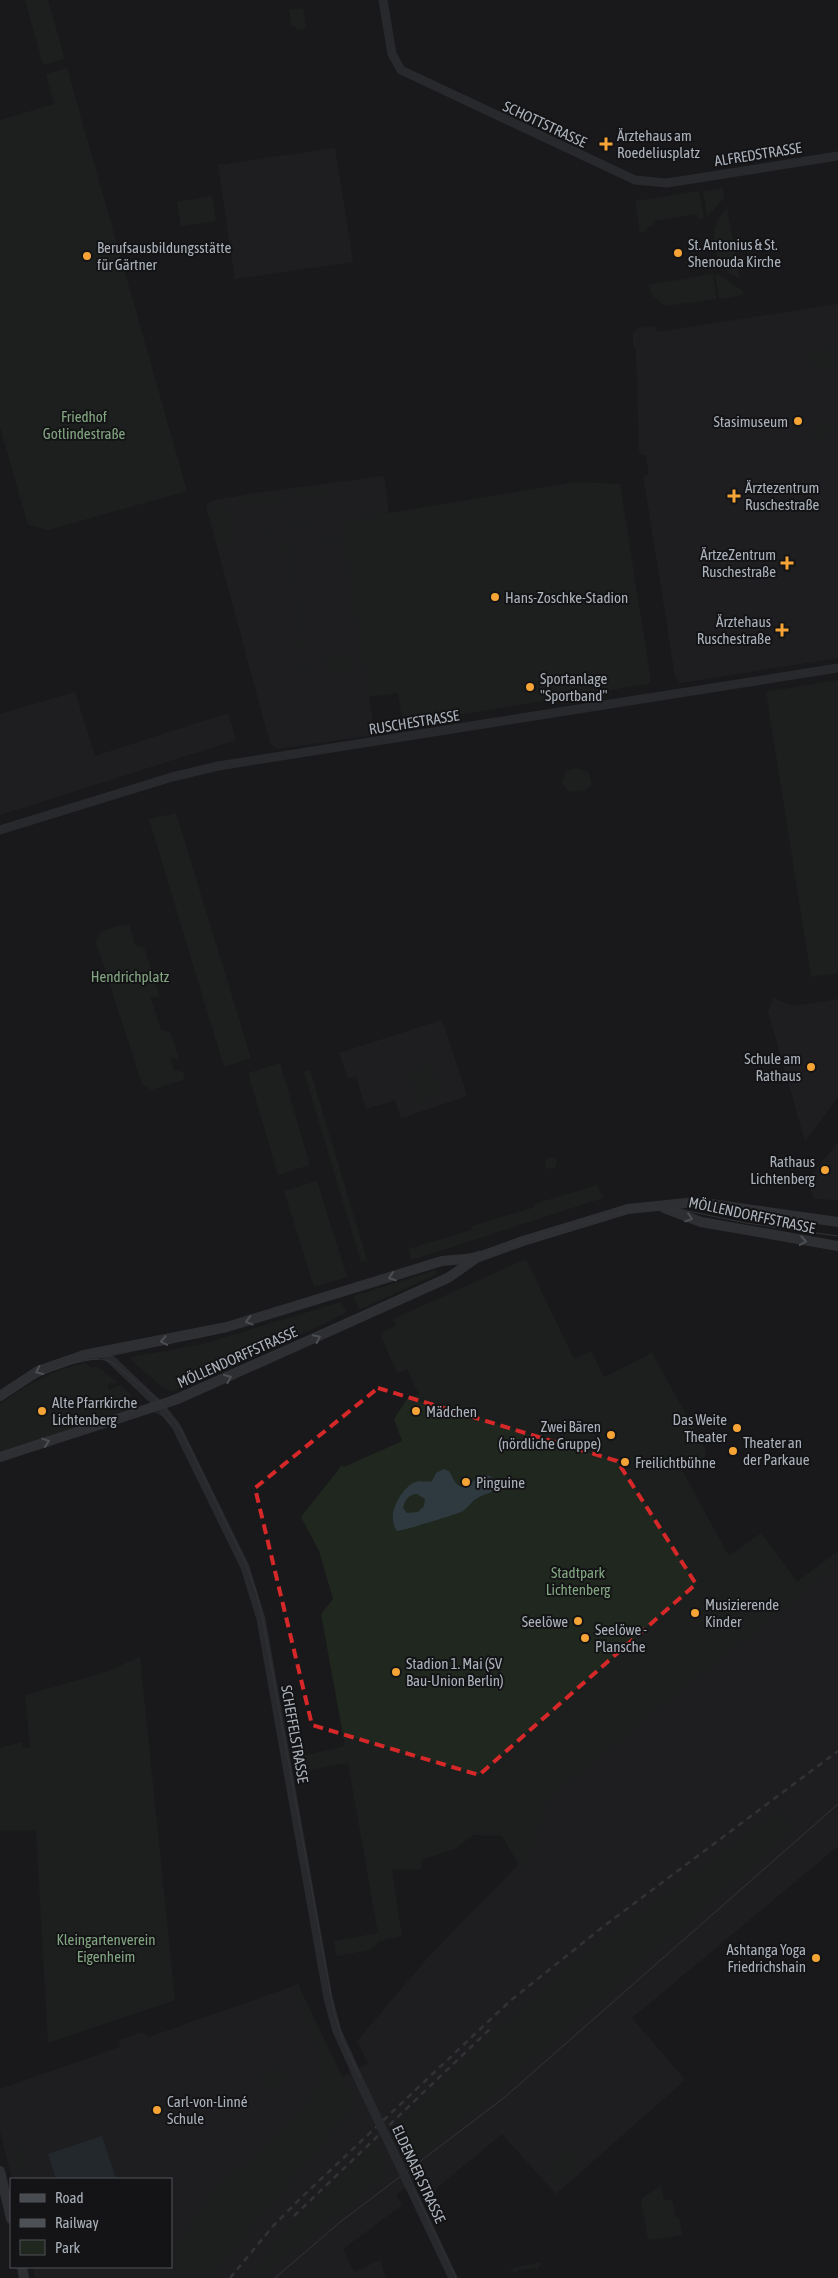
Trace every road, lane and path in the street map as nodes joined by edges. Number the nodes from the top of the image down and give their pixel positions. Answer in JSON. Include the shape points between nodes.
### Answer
{"nodes":[{"id":1,"x":383,"y":0,"type":"edge"},
{"id":2,"x":838,"y":156,"type":"edge"},
{"id":3,"x":682,"y":181,"type":"joint"},
{"id":4,"x":838,"y":668,"type":"edge"},
{"id":5,"x":0,"y":830,"type":"edge"},
{"id":6,"x":662,"y":1207,"type":"junction"},
{"id":7,"x":838,"y":1222,"type":"edge"},
{"id":8,"x":838,"y":1246,"type":"edge"},
{"id":9,"x":476,"y":1258,"type":"junction"},
{"id":10,"x":103,"y":1352,"type":"junction"},
{"id":11,"x":0,"y":1396,"type":"edge"},
{"id":12,"x":160,"y":1406,"type":"junction"},
{"id":13,"x":0,"y":1457,"type":"edge"},
{"id":14,"x":360,"y":2082,"type":"joint"},
{"id":15,"x":0,"y":2171,"type":"edge"},
{"id":16,"x":10,"y":2215,"type":"edge"},
{"id":17,"x":453,"y":2278,"type":"edge"}],
"edges":[{"from":1,"to":3,"type":"street","name":"SCHOTTSTRASSE","via":[[392,54],[401,70],[625,177],[644,182]]},
{"from":2,"to":3,"type":"street","name":"ALFREDSTRASSE"},
{"from":4,"to":5,"type":"street","name":"RUSCHESTRASSE","via":[[218,766]]},
{"from":6,"to":7,"type":"main road","name":"MÖLLENDORFFSTRASSE","via":[[696,1202]]},
{"from":6,"to":8,"type":"main road","name":"MÖLLENDORFFSTRASSE","one_way":true,"via":[[701,1222]]},
{"from":6,"to":9,"type":"main road","name":"MÖLLENDORFFSTRASSE","via":[[620,1211]]},
{"from":9,"to":10,"type":"main road","name":"MÖLLENDORFFSTRASSE","one_way":true,"via":[[442,1261],[227,1327]]},
{"from":12,"to":9,"type":"main road","name":"MÖLLENDORFFSTRASSE","one_way":true,"via":[[448,1278]]},
{"from":10,"to":11,"type":"main road","name":"MÖLLENDORFFSTRASSE","one_way":true,"via":[[38,1371]]},
{"from":10,"to":12,"type":"street","name":"SCHEFFELSTRASSE"},
{"from":13,"to":12,"type":"main road","name":"MÖLLENDORFFSTRASSE","one_way":true},
{"from":12,"to":14,"type":"street","name":"SCHEFFELSTRASSE","via":[[182,1436],[240,1555],[256,1600],[328,1998],[337,2031]]},
{"from":14,"to":17,"type":"street","name":"ELDENAER STRASSE","bridge":true},
{"from":15,"to":16,"type":"main road"}]}
